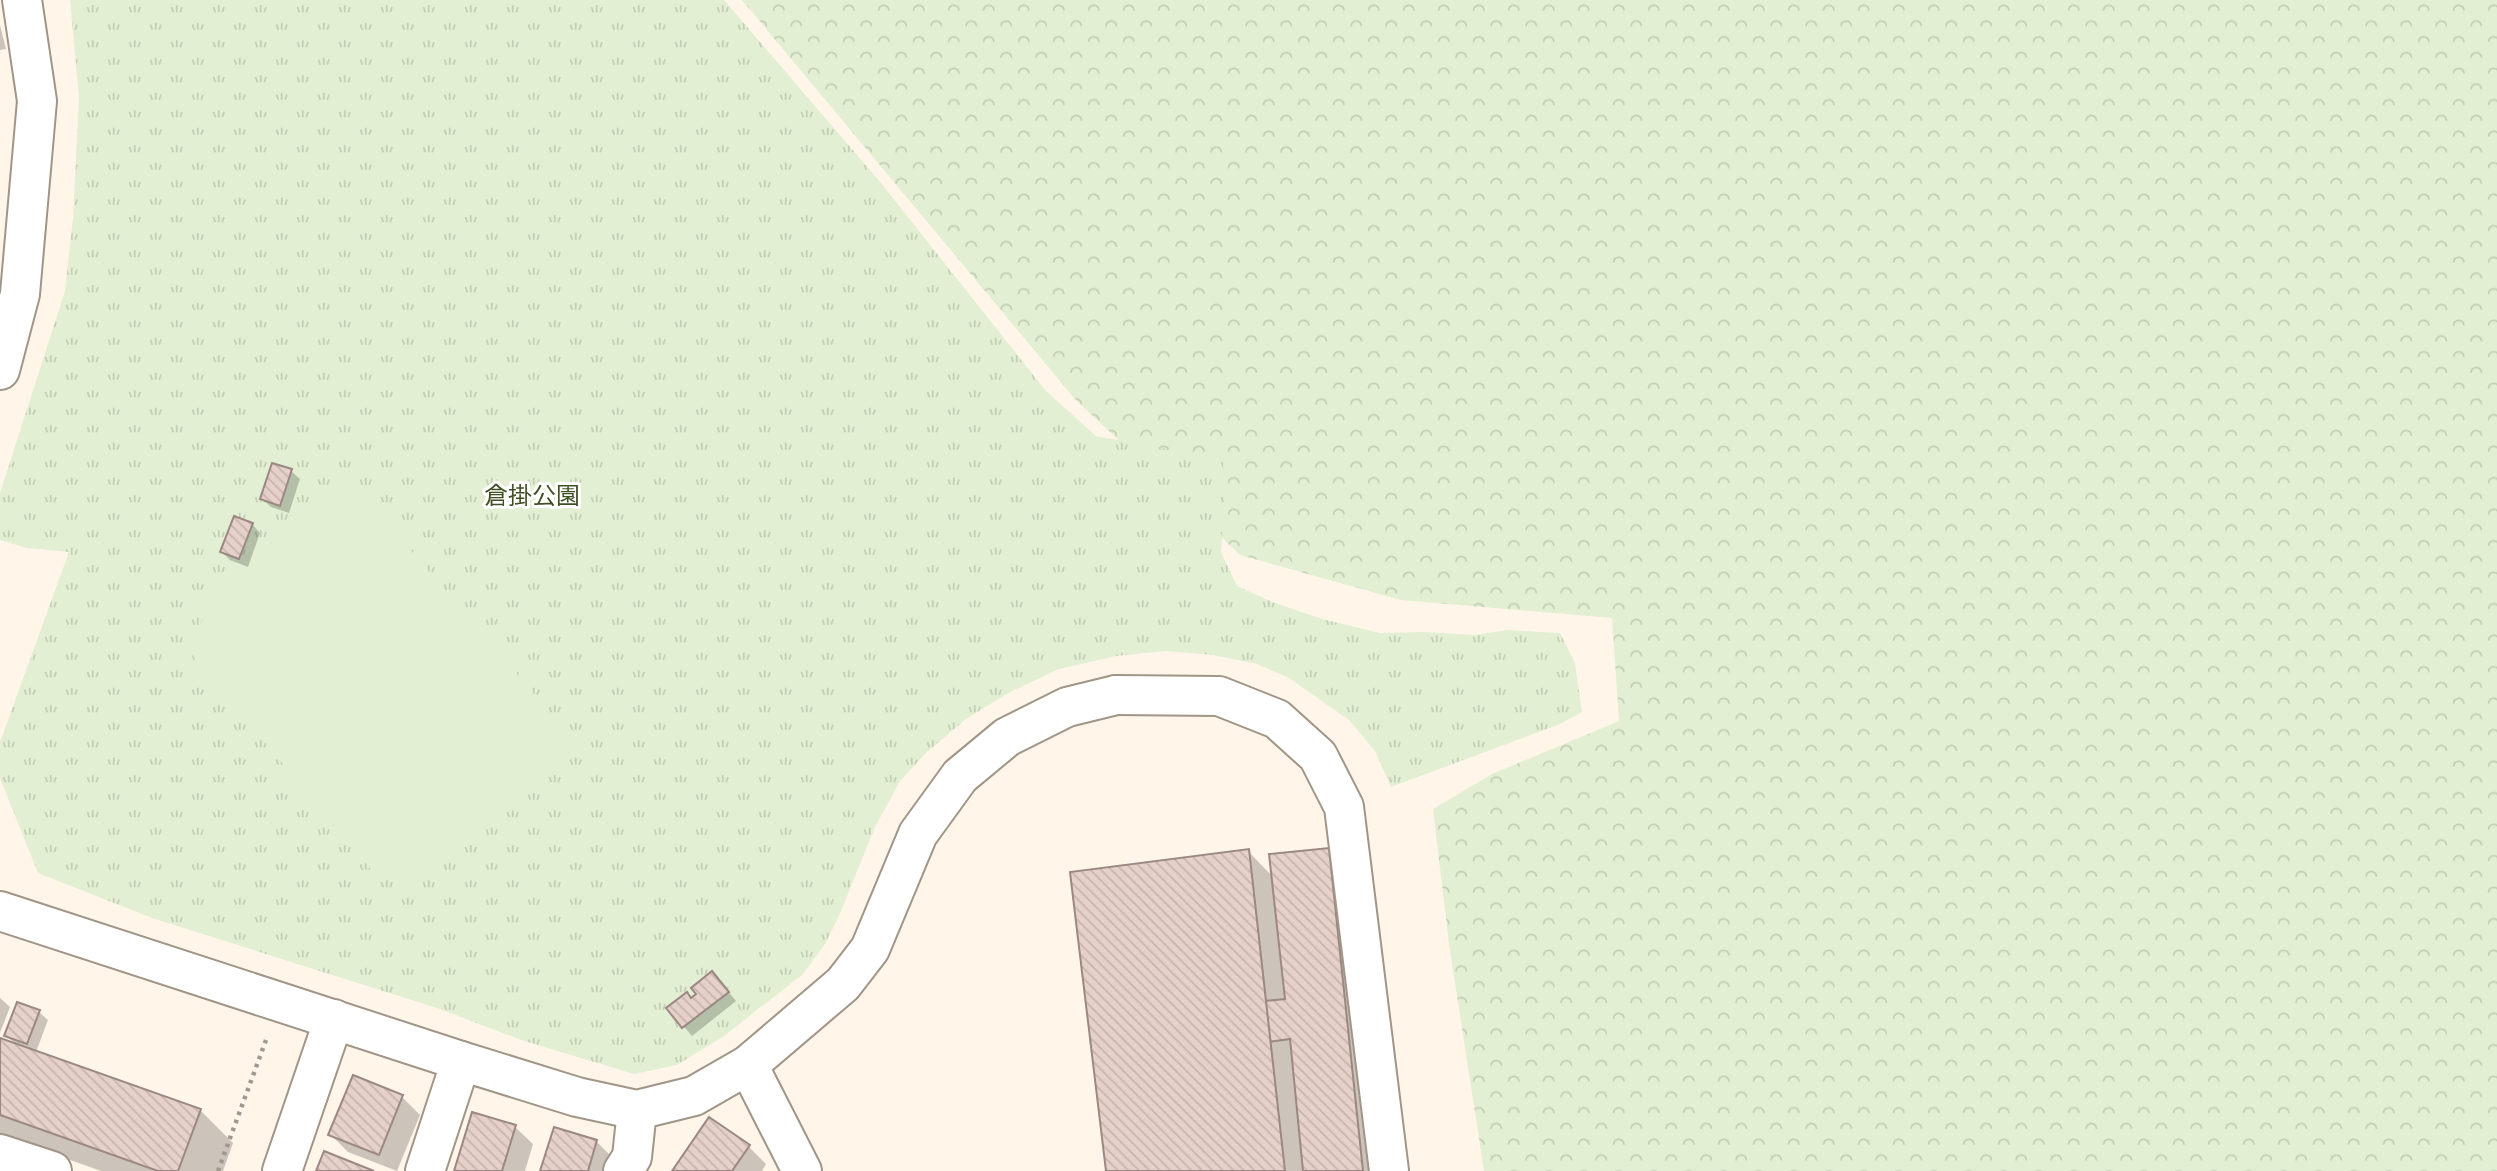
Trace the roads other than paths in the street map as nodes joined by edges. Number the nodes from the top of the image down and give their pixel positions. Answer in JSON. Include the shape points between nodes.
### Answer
{"nodes":[{"id":1,"x":22,"y":0,"type":"edge"},
{"id":2,"x":0,"y":370,"type":"edge"},
{"id":3,"x":0,"y":911,"type":"edge"},
{"id":4,"x":334,"y":1019,"type":"junction"},
{"id":5,"x":461,"y":1061,"type":"junction"},
{"id":6,"x":748,"y":1065,"type":"junction"},
{"id":7,"x":637,"y":1110,"type":"junction"},
{"id":8,"x":0,"y":1154,"type":"edge"},
{"id":9,"x":52,"y":1171,"type":"edge"},
{"id":10,"x":282,"y":1171,"type":"edge"},
{"id":11,"x":425,"y":1171,"type":"edge"},
{"id":12,"x":623,"y":1171,"type":"edge"},
{"id":13,"x":802,"y":1171,"type":"edge"},
{"id":14,"x":1390,"y":1171,"type":"edge"}],
"edges":[{"from":1,"to":2,"type":"street","via":[[37,101],[20,294]]},
{"from":3,"to":4,"type":"street"},
{"from":4,"to":5,"type":"street"},
{"from":4,"to":10,"type":"street"},
{"from":5,"to":7,"type":"street","via":[[577,1097]]},
{"from":5,"to":11,"type":"street"},
{"from":6,"to":7,"type":"street","via":[[694,1096]]},
{"from":6,"to":13,"type":"street"},
{"from":6,"to":14,"type":"street","via":[[843,984],[870,949],[918,834],[960,776],[1007,737],[1067,707],[1116,695],[1220,696],[1277,719],[1318,756],[1344,807]]},
{"from":7,"to":12,"type":"street","via":[[632,1157]]},
{"from":8,"to":9,"type":"street"}]}
